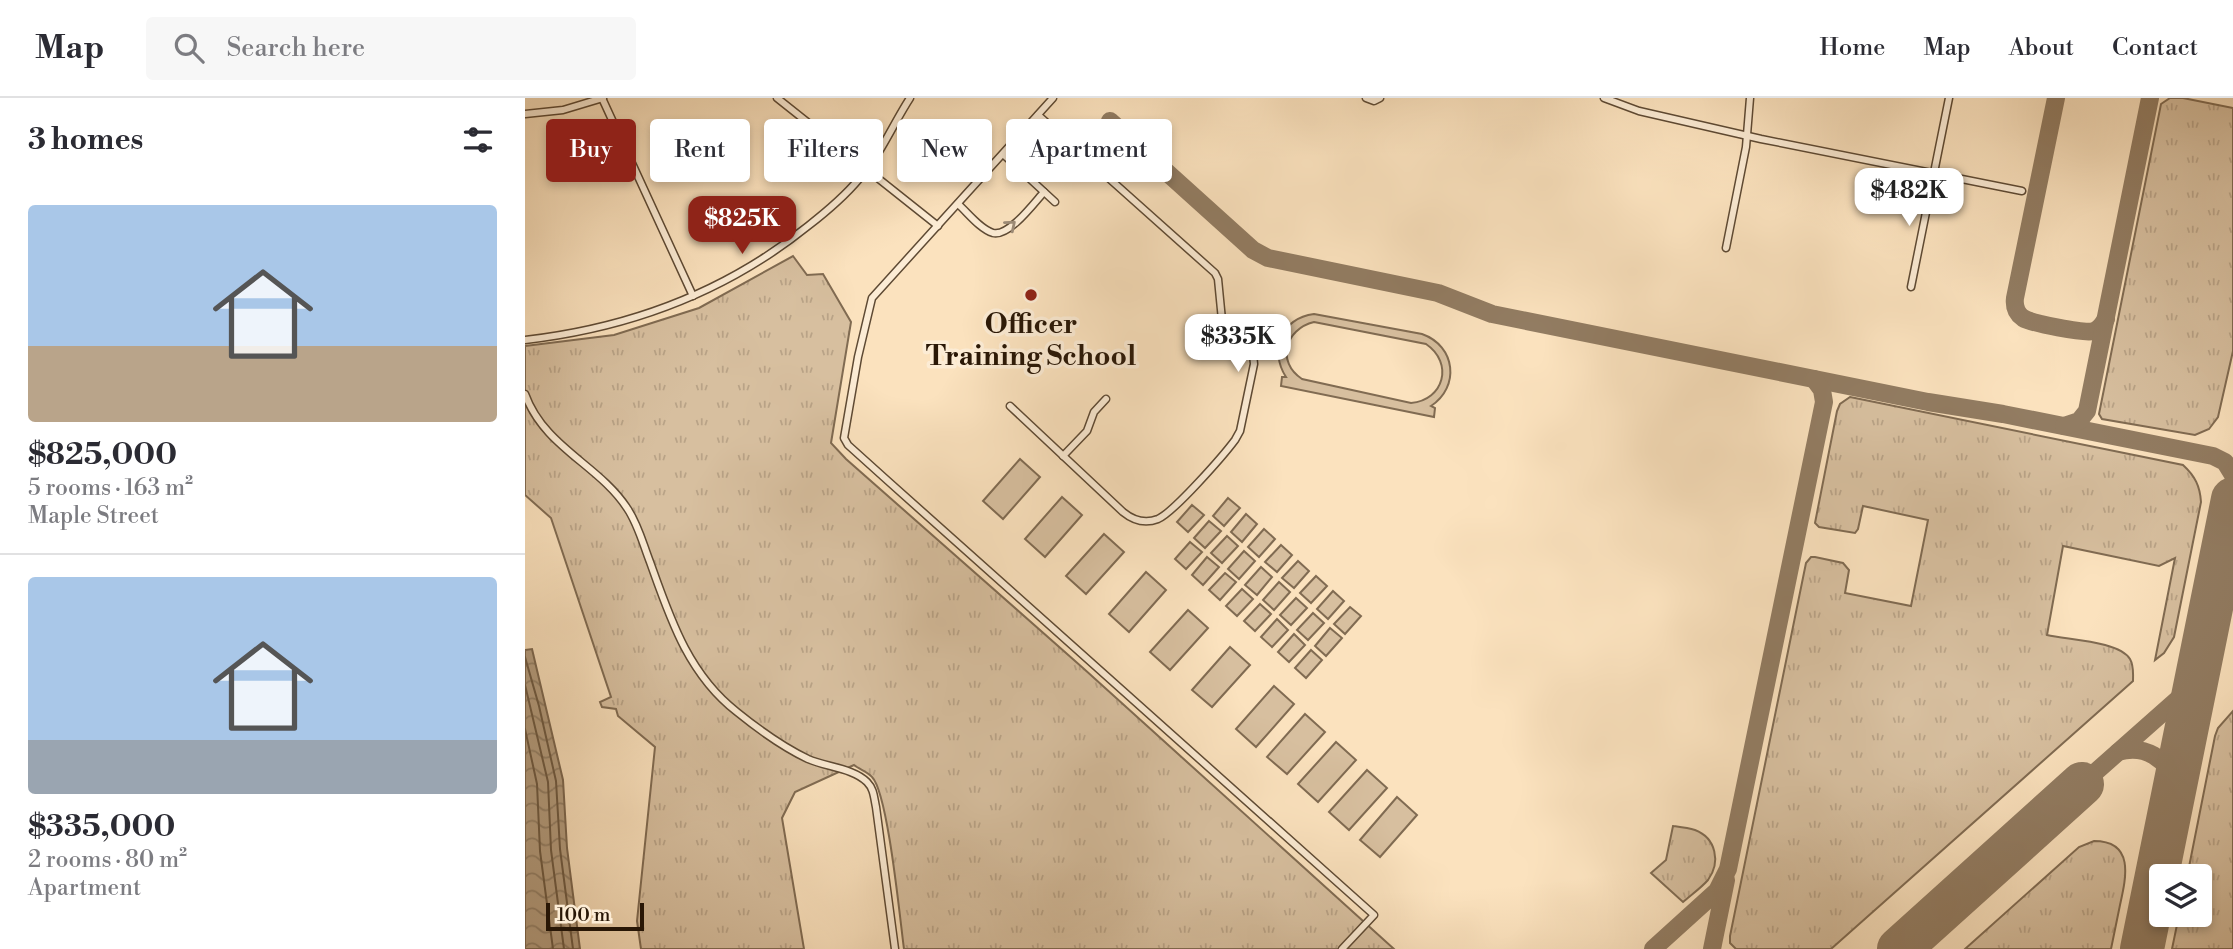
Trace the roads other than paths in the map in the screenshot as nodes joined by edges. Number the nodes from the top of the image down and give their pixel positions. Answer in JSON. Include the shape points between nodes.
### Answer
{"nodes":[{"id":1,"x":602,"y":98,"type":"edge"},
{"id":2,"x":777,"y":98,"type":"edge"},
{"id":3,"x":910,"y":98,"type":"edge"},
{"id":4,"x":1053,"y":98,"type":"edge"},
{"id":5,"x":1366,"y":98,"type":"edge"},
{"id":6,"x":1380,"y":98,"type":"edge"},
{"id":7,"x":1604,"y":98,"type":"edge"},
{"id":8,"x":1749,"y":98,"type":"edge"},
{"id":9,"x":1949,"y":98,"type":"edge"},
{"id":10,"x":525,"y":114,"type":"edge"},
{"id":11,"x":1038,"y":114,"type":"junction"},
{"id":12,"x":804,"y":119,"type":"edge"},
{"id":13,"x":1747,"y":135,"type":"junction"},
{"id":14,"x":883,"y":143,"type":"edge"},
{"id":15,"x":1003,"y":154,"type":"junction"},
{"id":16,"x":1934,"y":173,"type":"junction"},
{"id":17,"x":855,"y":182,"type":"edge"},
{"id":18,"x":883,"y":182,"type":"edge"},
{"id":19,"x":2022,"y":191,"type":"dead end"},
{"id":20,"x":1044,"y":192,"type":"junction"},
{"id":21,"x":1055,"y":202,"type":"dead end"},
{"id":22,"x":958,"y":204,"type":"junction"},
{"id":23,"x":939,"y":226,"type":"junction"},
{"id":24,"x":1726,"y":248,"type":"dead end"},
{"id":25,"x":1911,"y":287,"type":"dead end"},
{"id":26,"x":693,"y":296,"type":"junction"},
{"id":27,"x":525,"y":340,"type":"edge"},
{"id":28,"x":525,"y":394,"type":"edge"},
{"id":29,"x":1107,"y":398,"type":"dead end"},
{"id":30,"x":1010,"y":406,"type":"dead end"},
{"id":31,"x":1063,"y":456,"type":"junction"},
{"id":32,"x":895,"y":949,"type":"edge"},
{"id":33,"x":1342,"y":949,"type":"edge"}],
"edges":[{"from":1,"to":10,"type":"street","via":[[563,110]]},
{"from":1,"to":26,"type":"street"},
{"from":2,"to":12,"type":"street"},
{"from":3,"to":14,"type":"street"},
{"from":4,"to":11,"type":"street"},
{"from":5,"to":6,"type":"street"},
{"from":7,"to":13,"type":"street","via":[[1639,111]]},
{"from":8,"to":13,"type":"street"},
{"from":9,"to":16,"type":"street"},
{"from":11,"to":15,"type":"street"},
{"from":11,"to":31,"type":"street","via":[[1215,273],[1222,320],[1254,358],[1238,436],[1164,516],[1143,522],[1129,517]]},
{"from":13,"to":16,"type":"street"},
{"from":13,"to":24,"type":"street"},
{"from":15,"to":20,"type":"street"},
{"from":15,"to":22,"type":"street"},
{"from":16,"to":19,"type":"street"},
{"from":16,"to":25,"type":"street"},
{"from":17,"to":26,"type":"street","via":[[790,240]]},
{"from":18,"to":23,"type":"street"},
{"from":20,"to":21,"type":"street"},
{"from":22,"to":20,"type":"street","one_way":true,"via":[[985,229],[1000,233]]},
{"from":22,"to":23,"type":"street"},
{"from":23,"to":33,"type":"street","via":[[870,303],[846,441],[1374,915]]},
{"from":26,"to":27,"type":"street","via":[[611,325]]},
{"from":28,"to":32,"type":"street","via":[[543,426],[627,508],[676,634],[710,687],[736,712],[794,751],[860,777],[871,788]]},
{"from":29,"to":31,"type":"street","via":[[1094,412],[1087,431]]},
{"from":30,"to":31,"type":"street"}]}
